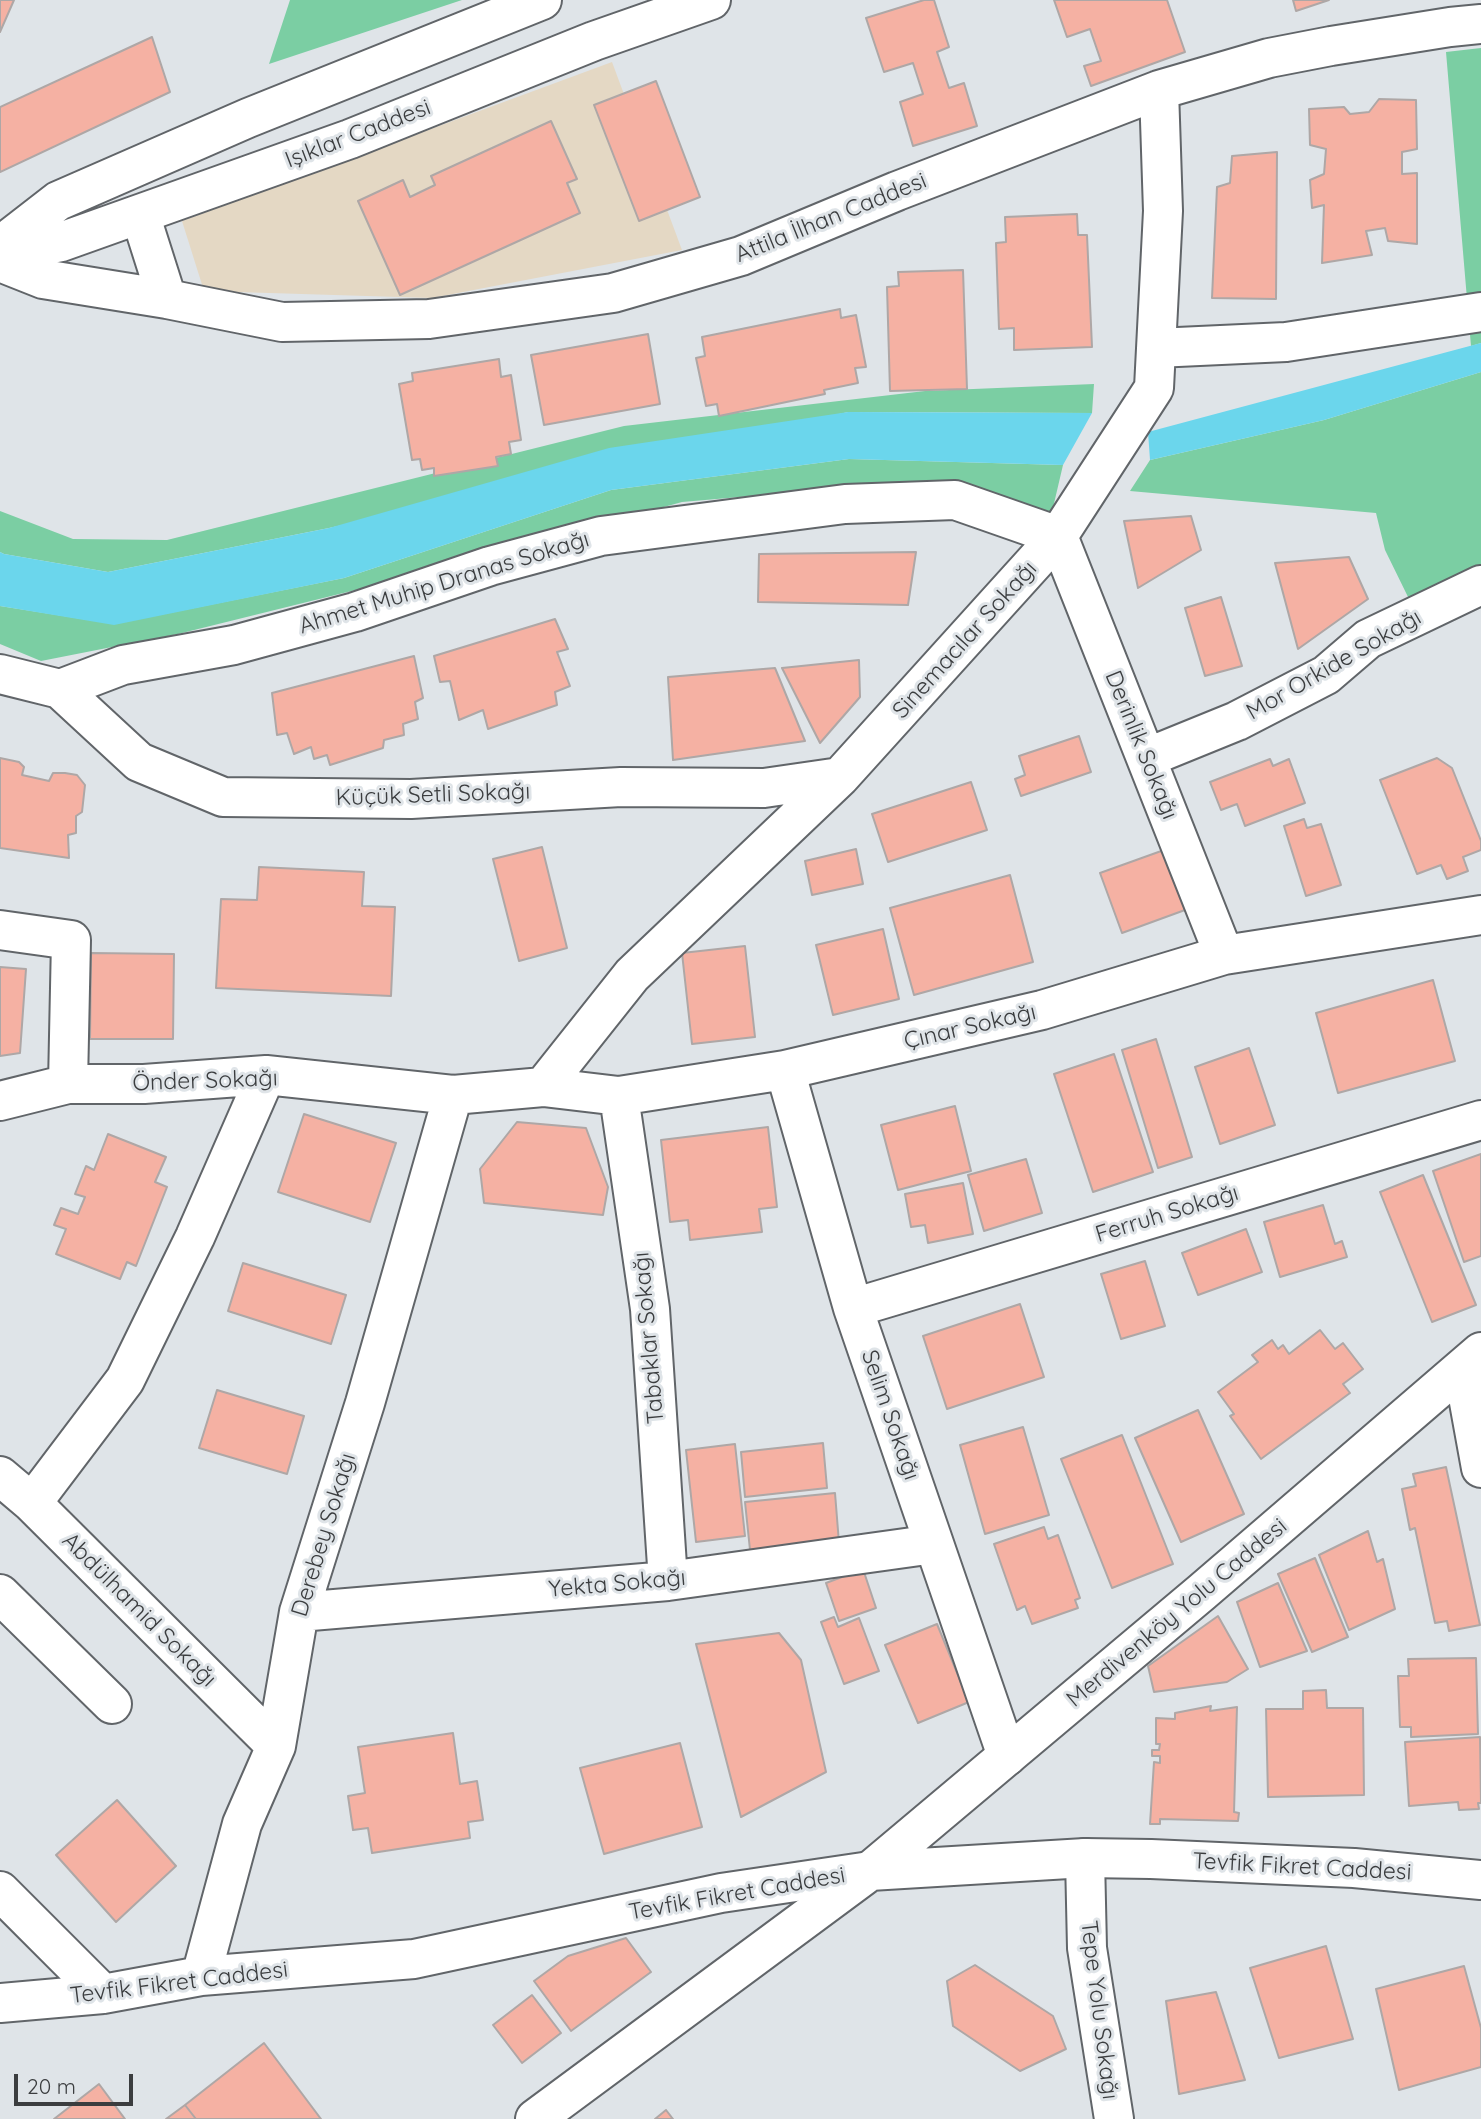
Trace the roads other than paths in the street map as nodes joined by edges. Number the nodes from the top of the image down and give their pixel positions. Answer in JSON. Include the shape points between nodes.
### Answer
{"nodes":[{"id":1,"x":542,"y":0,"type":"edge"},
{"id":2,"x":711,"y":0,"type":"edge"},
{"id":3,"x":1481,"y":24,"type":"edge"},
{"id":4,"x":1159,"y":90,"type":"junction"},
{"id":5,"x":141,"y":214,"type":"junction"},
{"id":6,"x":0,"y":246,"type":"edge"},
{"id":7,"x":0,"y":254,"type":"edge"},
{"id":8,"x":0,"y":262,"type":"edge"},
{"id":9,"x":167,"y":299,"type":"junction"},
{"id":10,"x":1481,"y":312,"type":"edge"},
{"id":11,"x":1156,"y":348,"type":"junction"},
{"id":12,"x":1058,"y":536,"type":"junction"},
{"id":13,"x":1481,"y":585,"type":"edge"},
{"id":14,"x":0,"y":674,"type":"edge"},
{"id":15,"x":60,"y":690,"type":"junction"},
{"id":16,"x":1146,"y":758,"type":"junction"},
{"id":17,"x":840,"y":777,"type":"junction"},
{"id":18,"x":1478,"y":926,"type":"edge"},
{"id":19,"x":0,"y":930,"type":"edge"},
{"id":20,"x":1224,"y":955,"type":"junction"},
{"id":21,"x":785,"y":1070,"type":"junction"},
{"id":22,"x":266,"y":1075,"type":"junction"},
{"id":23,"x":68,"y":1084,"type":"junction"},
{"id":24,"x":543,"y":1087,"type":"junction"},
{"id":25,"x":453,"y":1095,"type":"junction"},
{"id":26,"x":619,"y":1096,"type":"junction"},
{"id":27,"x":0,"y":1101,"type":"edge"},
{"id":28,"x":1481,"y":1120,"type":"edge"},
{"id":29,"x":853,"y":1308,"type":"junction"},
{"id":30,"x":1472,"y":1360,"type":"edge"},
{"id":31,"x":1481,"y":1468,"type":"edge"},
{"id":32,"x":0,"y":1476,"type":"edge"},
{"id":33,"x":32,"y":1503,"type":"junction"},
{"id":34,"x":934,"y":1544,"type":"junction"},
{"id":35,"x":668,"y":1581,"type":"junction"},
{"id":36,"x":0,"y":1594,"type":"edge"},
{"id":37,"x":299,"y":1612,"type":"junction"},
{"id":38,"x":112,"y":1704,"type":"dead end"},
{"id":39,"x":276,"y":1746,"type":"junction"},
{"id":40,"x":1007,"y":1756,"type":"junction"},
{"id":41,"x":1085,"y":1858,"type":"junction"},
{"id":42,"x":870,"y":1871,"type":"junction"},
{"id":43,"x":1481,"y":1880,"type":"edge"},
{"id":44,"x":0,"y":1891,"type":"edge"},
{"id":45,"x":201,"y":1976,"type":"junction"},
{"id":46,"x":103,"y":1994,"type":"junction"},
{"id":47,"x":0,"y":2003,"type":"edge"},
{"id":48,"x":536,"y":2119,"type":"edge"},
{"id":49,"x":1114,"y":2119,"type":"edge"}],
"edges":[{"from":1,"to":6,"type":"street","via":[[260,113],[58,201]]},
{"from":2,"to":5,"type":"street","name":"Işıklar Caddesi"},
{"from":3,"to":4,"type":"street","name":"Attila İlhan Caddesi","via":[[1269,58]]},
{"from":4,"to":9,"type":"street","name":"Attila İlhan Caddesi","via":[[741,256],[613,293],[429,320],[295,322]]},
{"from":4,"to":11,"type":"street","name":"Sinemacılar Sokağı","via":[[1163,211]]},
{"from":5,"to":7,"type":"street","name":"Işıklar Caddesi","via":[[61,242]]},
{"from":5,"to":9,"type":"street"},
{"from":8,"to":9,"type":"street","name":"Attila İlhan Caddesi","via":[[43,279]]},
{"from":10,"to":11,"type":"street","via":[[1286,342]]},
{"from":11,"to":12,"type":"street","name":"Sinemacılar Sokağı","via":[[1154,388]]},
{"from":12,"to":15,"type":"street","name":"Ahmet Muhip Dranas Sokağı","via":[[955,500],[845,504],[601,536],[234,645],[123,666]]},
{"from":12,"to":16,"type":"street","name":"Derinlik Sokağı"},
{"from":12,"to":17,"type":"street","name":"Sinemacılar Sokağı"},
{"from":13,"to":16,"type":"street","name":"Mor Orkide Sokağı","via":[[1368,639],[1326,675],[1237,720]]},
{"from":14,"to":15,"type":"street"},
{"from":15,"to":17,"type":"street","name":"Küçük Setli Sokağı","via":[[139,762],[222,797],[411,799],[621,787],[764,789]]},
{"from":16,"to":20,"type":"street","name":"Derinlik Sokağı"},
{"from":17,"to":24,"type":"street","name":"Sinemacılar Sokağı","via":[[632,975]]},
{"from":18,"to":20,"type":"street","name":"Çınar Sokağı"},
{"from":19,"to":23,"type":"street","via":[[71,940]]},
{"from":20,"to":21,"type":"street","name":"Çınar Sokağı","via":[[1042,1010]]},
{"from":21,"to":26,"type":"street","name":"Çınar Sokağı"},
{"from":21,"to":29,"type":"street","name":"Selim Sokağı"},
{"from":22,"to":23,"type":"street","name":"Önder Sokağı"},
{"from":22,"to":25,"type":"street","name":"Önder Sokağı"},
{"from":22,"to":33,"type":"street","via":[[195,1237],[125,1380]]},
{"from":23,"to":27,"type":"street","name":"Önder Sokağı"},
{"from":24,"to":25,"type":"street","name":"Çınar Sokağı"},
{"from":24,"to":26,"type":"street","name":"Çınar Sokağı"},
{"from":25,"to":37,"type":"street","name":"Derebey Sokağı","via":[[365,1403]]},
{"from":26,"to":35,"type":"street","name":"Tabaklar Sokağı","via":[[650,1309]]},
{"from":28,"to":29,"type":"street","name":"Ferruh Sokağı"},
{"from":29,"to":34,"type":"street","name":"Selim Sokağı"},
{"from":30,"to":31,"type":"street"},
{"from":30,"to":40,"type":"street","name":"Merdivenköy Yolu Caddesi"},
{"from":32,"to":33,"type":"street","name":"Abdülhamid Sokağı"},
{"from":33,"to":39,"type":"street","name":"Abdülhamid Sokağı"},
{"from":34,"to":35,"type":"street","name":"Yekta Sokağı"},
{"from":34,"to":40,"type":"street","name":"Selim Sokağı"},
{"from":35,"to":37,"type":"street","name":"Yekta Sokağı"},
{"from":36,"to":38,"type":"street"},
{"from":37,"to":39,"type":"street","name":"Derebey Sokağı"},
{"from":39,"to":45,"type":"street","name":"Derebey Sokağı","via":[[242,1824]]},
{"from":40,"to":42,"type":"street","name":"Merdivenköy Yolu Caddesi"},
{"from":41,"to":42,"type":"street","name":"Tevfik Fikret Caddesi"},
{"from":41,"to":43,"type":"street","name":"Tevfik Fikret Caddesi","via":[[1354,1868]]},
{"from":41,"to":49,"type":"street","name":"Tepe Yolu Sokağı","via":[[1087,1948]]},
{"from":42,"to":45,"type":"street","name":"Tevfik Fikret Caddesi","via":[[721,1893],[414,1959]]},
{"from":42,"to":48,"type":"street","name":"Merdivenköy Yolu Caddesi"},
{"from":44,"to":46,"type":"street"},
{"from":45,"to":46,"type":"street","name":"Tevfik Fikret Caddesi"},
{"from":46,"to":47,"type":"street","name":"Tevfik Fikret Caddesi"}]}
